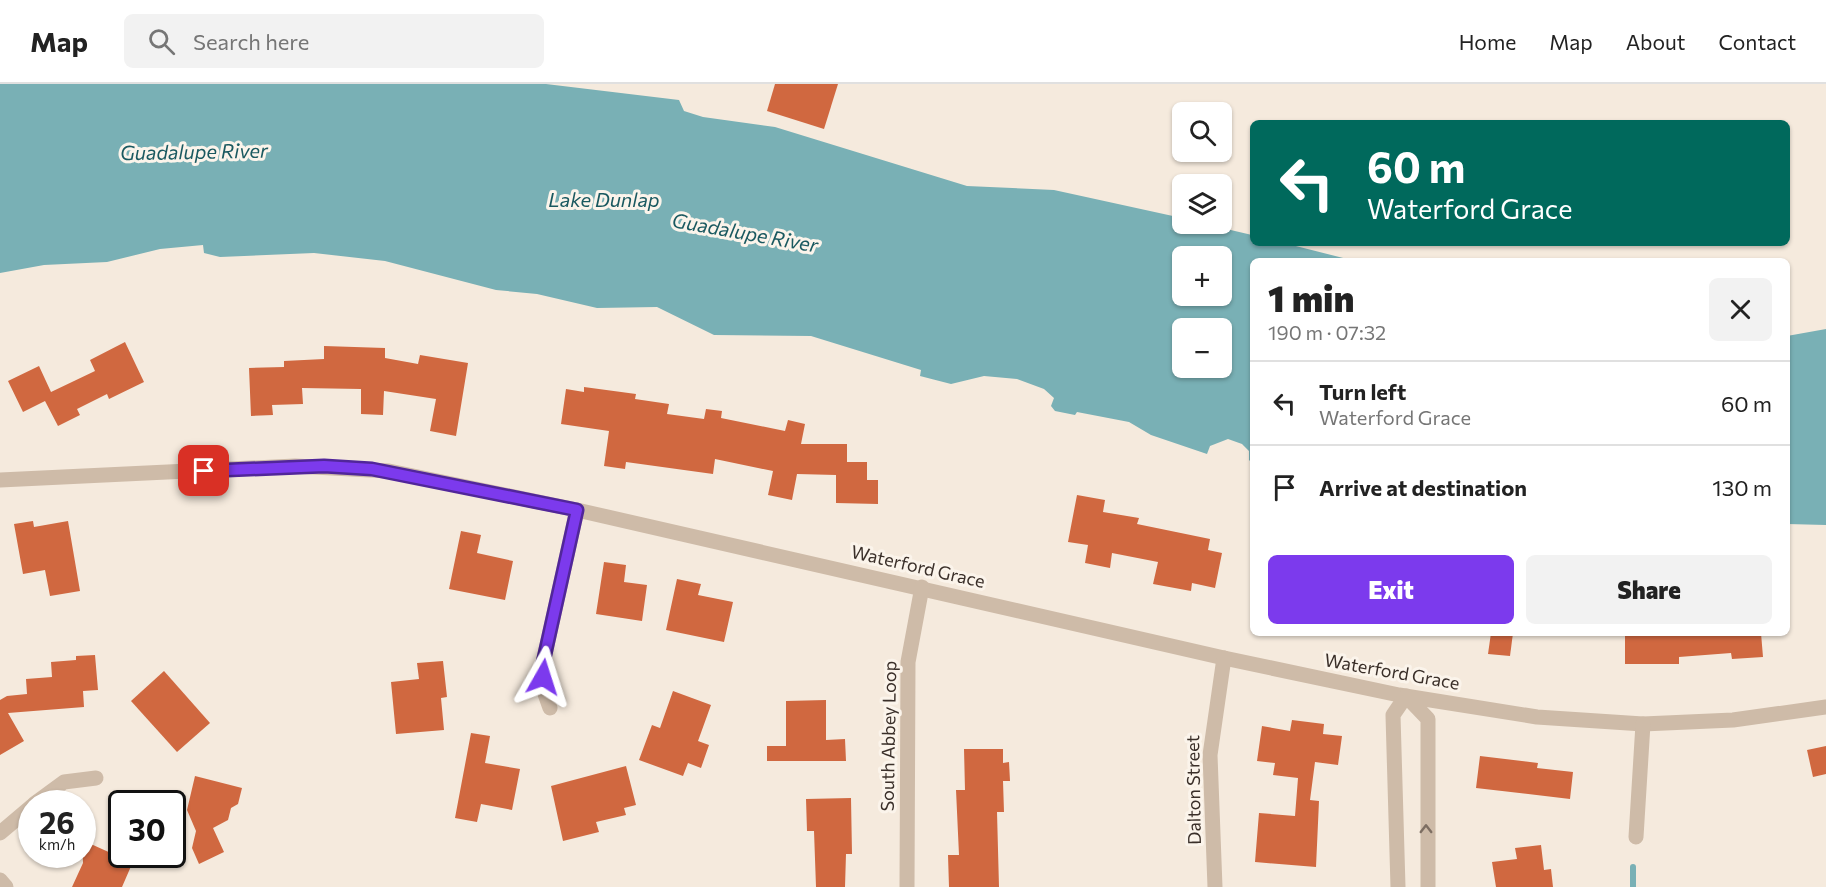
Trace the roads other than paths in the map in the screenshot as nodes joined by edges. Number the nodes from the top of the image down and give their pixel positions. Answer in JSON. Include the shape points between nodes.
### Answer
{"nodes":[{"id":1,"x":0,"y":480,"type":"edge"},
{"id":2,"x":577,"y":510,"type":"junction"},
{"id":3,"x":922,"y":587,"type":"junction"},
{"id":4,"x":1224,"y":658,"type":"junction"},
{"id":5,"x":1406,"y":696,"type":"junction"},
{"id":6,"x":1826,"y":707,"type":"edge"},
{"id":7,"x":550,"y":708,"type":"dead end"},
{"id":8,"x":1643,"y":724,"type":"junction"},
{"id":9,"x":96,"y":778,"type":"dead end"},
{"id":10,"x":53,"y":790,"type":"edge"},
{"id":11,"x":18,"y":817,"type":"edge"},
{"id":12,"x":0,"y":832,"type":"edge"},
{"id":13,"x":1636,"y":837,"type":"dead end"},
{"id":14,"x":0,"y":880,"type":"edge"},
{"id":15,"x":6,"y":887,"type":"edge"},
{"id":16,"x":908,"y":887,"type":"edge"},
{"id":17,"x":1215,"y":887,"type":"edge"},
{"id":18,"x":1398,"y":887,"type":"edge"},
{"id":19,"x":1428,"y":887,"type":"edge"}],
"edges":[{"from":1,"to":2,"type":"street","name":"Waterford Grace","via":[[295,466],[355,467]]},
{"from":2,"to":3,"type":"street","name":"Waterford Grace"},
{"from":2,"to":7,"type":"street","via":[[543,663]]},
{"from":3,"to":4,"type":"street","name":"Waterford Grace"},
{"from":3,"to":16,"type":"street","name":"South Abbey Loop","via":[[908,662]]},
{"from":4,"to":5,"type":"street","name":"Waterford Grace"},
{"from":4,"to":17,"type":"street","name":"Dalton Street","via":[[1210,755]]},
{"from":5,"to":8,"type":"street","name":"Waterford Grace","via":[[1537,717]]},
{"from":5,"to":18,"type":"street","via":[[1393,715]]},
{"from":19,"to":5,"type":"street","one_way":true,"via":[[1428,719]]},
{"from":6,"to":8,"type":"street","name":"Waterford Grace","via":[[1733,720]]},
{"from":8,"to":13,"type":"street"},
{"from":9,"to":10,"type":"street","via":[[64,782]]},
{"from":11,"to":12,"type":"street"},
{"from":14,"to":15,"type":"street"}]}
